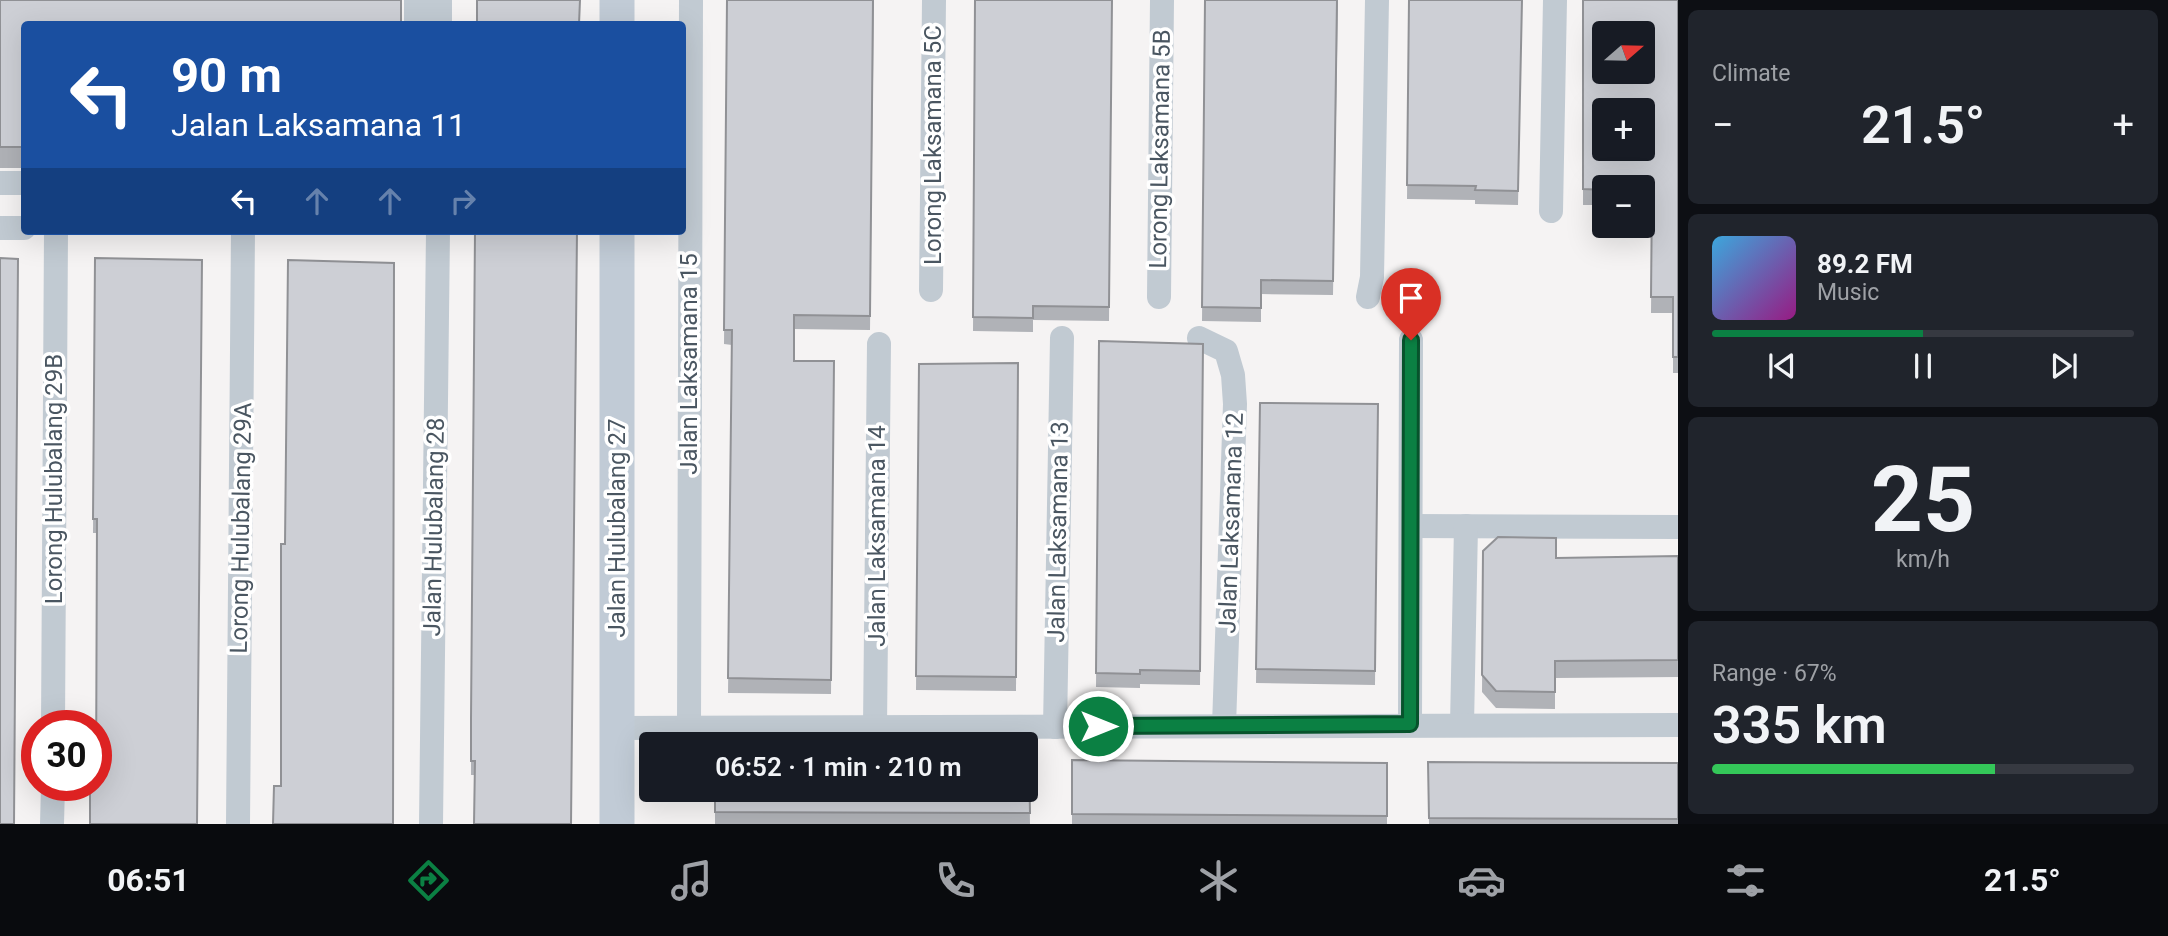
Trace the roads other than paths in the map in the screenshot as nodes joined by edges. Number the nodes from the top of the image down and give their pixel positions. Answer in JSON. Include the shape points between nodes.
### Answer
{"nodes":[{"id":1,"x":416,"y":0,"type":"edge"},
{"id":2,"x":440,"y":0,"type":"edge"},
{"id":3,"x":617,"y":0,"type":"edge"},
{"id":4,"x":691,"y":0,"type":"edge"},
{"id":5,"x":934,"y":0,"type":"edge"},
{"id":6,"x":1162,"y":0,"type":"edge"},
{"id":7,"x":1377,"y":0,"type":"edge"},
{"id":8,"x":1555,"y":0,"type":"edge"},
{"id":9,"x":416,"y":21,"type":"edge"},
{"id":10,"x":440,"y":21,"type":"edge"},
{"id":11,"x":617,"y":21,"type":"edge"},
{"id":12,"x":0,"y":183,"type":"edge"},
{"id":13,"x":21,"y":183,"type":"edge"},
{"id":14,"x":1551,"y":211,"type":"dead end"},
{"id":15,"x":0,"y":228,"type":"edge"},
{"id":16,"x":21,"y":228,"type":"edge"},
{"id":17,"x":56,"y":235,"type":"edge"},
{"id":18,"x":243,"y":235,"type":"edge"},
{"id":19,"x":438,"y":235,"type":"edge"},
{"id":20,"x":617,"y":235,"type":"edge"},
{"id":21,"x":931,"y":290,"type":"dead end"},
{"id":22,"x":1159,"y":297,"type":"dead end"},
{"id":23,"x":1368,"y":297,"type":"dead end"},
{"id":24,"x":1062,"y":338,"type":"dead end"},
{"id":25,"x":1199,"y":338,"type":"dead end"},
{"id":26,"x":1411,"y":340,"type":"dead end"},
{"id":27,"x":879,"y":344,"type":"dead end"},
{"id":28,"x":1411,"y":526,"type":"junction"},
{"id":29,"x":1466,"y":526,"type":"junction"},
{"id":30,"x":1678,"y":527,"type":"edge"},
{"id":31,"x":53,"y":710,"type":"edge"},
{"id":32,"x":1410,"y":724,"type":"junction"},
{"id":33,"x":1462,"y":725,"type":"junction"},
{"id":34,"x":1678,"y":725,"type":"edge"},
{"id":35,"x":1224,"y":726,"type":"junction"},
{"id":36,"x":876,"y":727,"type":"junction"},
{"id":37,"x":1055,"y":727,"type":"junction"},
{"id":38,"x":617,"y":728,"type":"junction"},
{"id":39,"x":689,"y":728,"type":"junction"},
{"id":40,"x":53,"y":801,"type":"edge"},
{"id":41,"x":52,"y":824,"type":"edge"},
{"id":42,"x":238,"y":824,"type":"edge"},
{"id":43,"x":431,"y":824,"type":"edge"},
{"id":44,"x":617,"y":824,"type":"edge"}],
"edges":[{"from":1,"to":9,"type":"street"},
{"from":2,"to":10,"type":"street"},
{"from":3,"to":11,"type":"street"},
{"from":4,"to":39,"type":"street","name":"Jalan Laksamana 15"},
{"from":5,"to":21,"type":"street","name":"Lorong Laksamana 5C"},
{"from":6,"to":22,"type":"street","name":"Lorong Laksamana 5B"},
{"from":7,"to":23,"type":"street"},
{"from":8,"to":14,"type":"street"},
{"from":12,"to":13,"type":"street"},
{"from":15,"to":16,"type":"street"},
{"from":17,"to":31,"type":"street","name":"Lorong Hulubalang 29B"},
{"from":18,"to":42,"type":"street","name":"Lorong Hulubalang 29A"},
{"from":19,"to":43,"type":"street","name":"Jalan Hulubalang 28"},
{"from":20,"to":38,"type":"street","name":"Jalan Hulubalang 27"},
{"from":24,"to":37,"type":"street","name":"Jalan Laksamana 13"},
{"from":25,"to":35,"type":"street","name":"Jalan Laksamana 12","via":[[1226,351],[1235,394]]},
{"from":26,"to":28,"type":"street"},
{"from":27,"to":36,"type":"street","name":"Jalan Laksamana 14"},
{"from":28,"to":29,"type":"street"},
{"from":28,"to":32,"type":"street"},
{"from":29,"to":30,"type":"street"},
{"from":29,"to":33,"type":"street"},
{"from":32,"to":33,"type":"street"},
{"from":32,"to":35,"type":"street"},
{"from":33,"to":34,"type":"street"},
{"from":35,"to":37,"type":"street"},
{"from":36,"to":37,"type":"street"},
{"from":36,"to":39,"type":"street"},
{"from":38,"to":39,"type":"street"},
{"from":38,"to":44,"type":"street","name":"Jalan Hulubalang 27"},
{"from":40,"to":41,"type":"street"}]}
